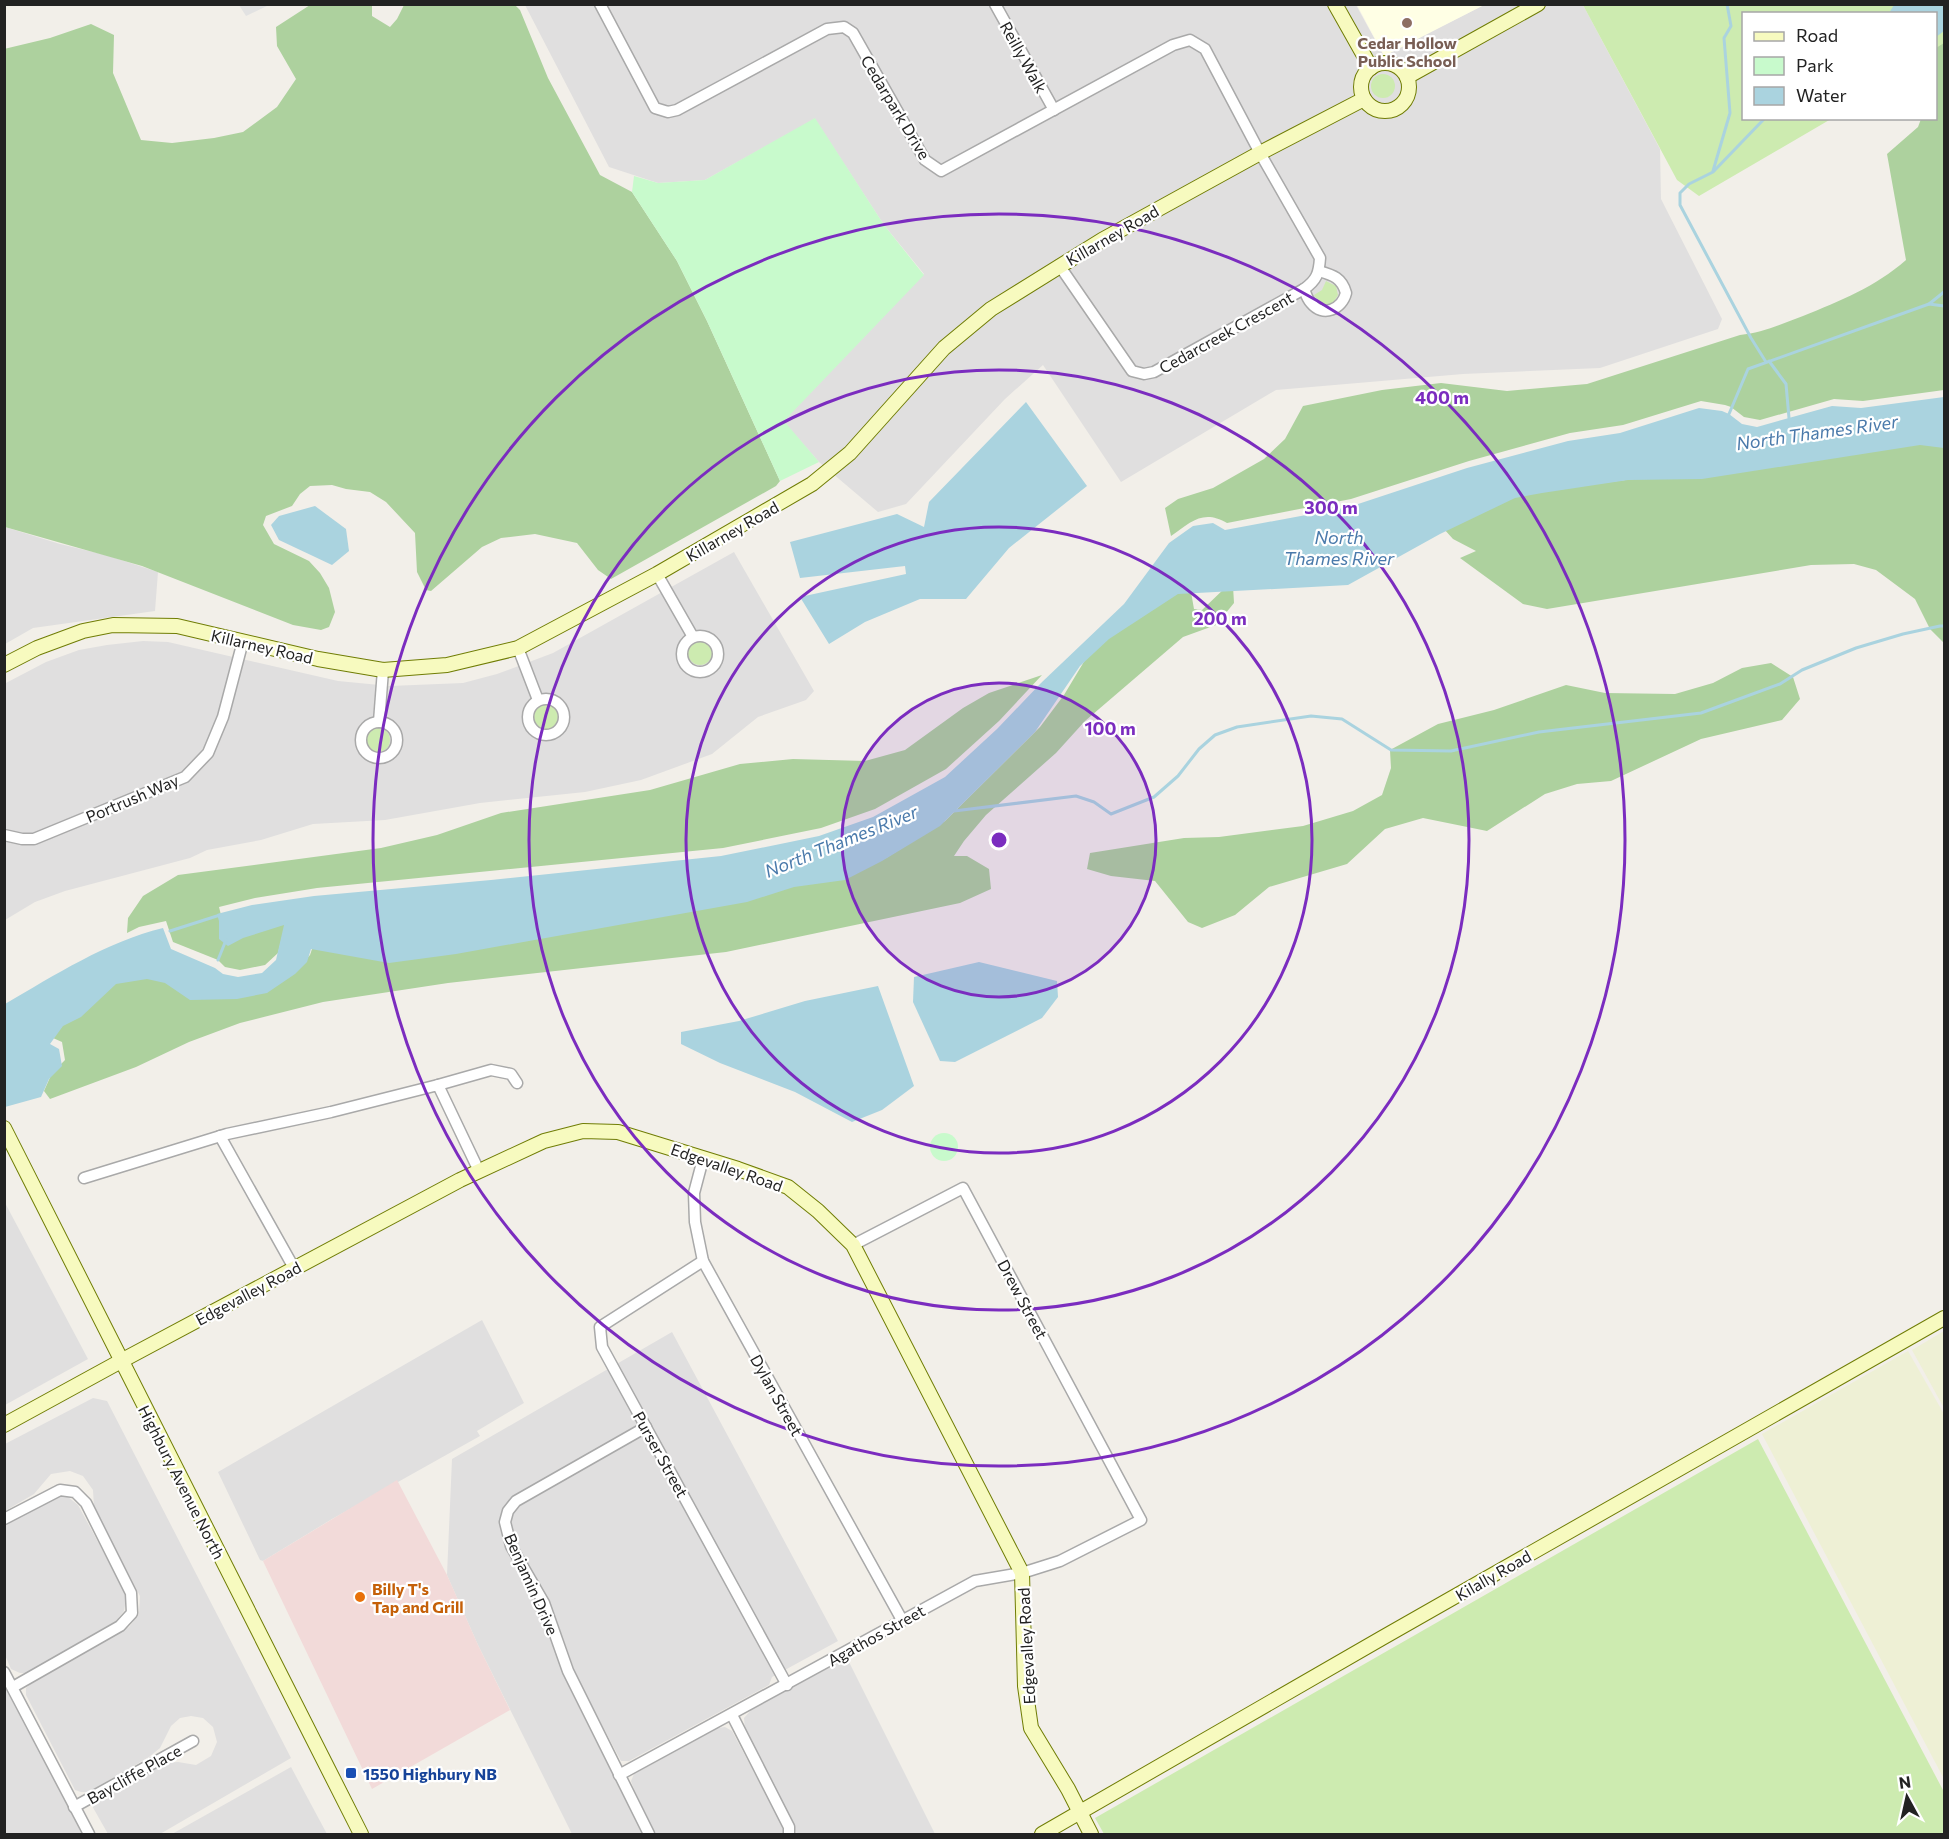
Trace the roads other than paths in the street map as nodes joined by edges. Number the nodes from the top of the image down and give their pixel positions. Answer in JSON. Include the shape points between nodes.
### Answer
{"nodes":[{"id":1,"x":600,"y":4,"type":"edge"},
{"id":2,"x":995,"y":4,"type":"edge"},
{"id":3,"x":1335,"y":4,"type":"edge"},
{"id":4,"x":1538,"y":4,"type":"edge"},
{"id":5,"x":1371,"y":68,"type":"junction"},
{"id":6,"x":1407,"y":77,"type":"junction"},
{"id":7,"x":1364,"y":99,"type":"junction"},
{"id":8,"x":1054,"y":110,"type":"junction"},
{"id":9,"x":1260,"y":153,"type":"junction"},
{"id":10,"x":1059,"y":265,"type":"junction"},
{"id":11,"x":1319,"y":272,"type":"junction"},
{"id":12,"x":1305,"y":289,"type":"junction"},
{"id":13,"x":657,"y":574,"type":"junction"},
{"id":14,"x":693,"y":637,"type":"dead end"},
{"id":15,"x":243,"y":640,"type":"junction"},
{"id":16,"x":518,"y":648,"type":"junction"},
{"id":17,"x":4,"y":665,"type":"edge"},
{"id":18,"x":383,"y":670,"type":"junction"},
{"id":19,"x":538,"y":700,"type":"dead end"},
{"id":20,"x":379,"y":722,"type":"dead end"},
{"id":21,"x":4,"y":835,"type":"edge"},
{"id":22,"x":517,"y":1083,"type":"dead end"},
{"id":23,"x":438,"y":1085,"type":"junction"},
{"id":24,"x":4,"y":1128,"type":"edge"},
{"id":25,"x":219,"y":1136,"type":"junction"},
{"id":26,"x":703,"y":1159,"type":"junction"},
{"id":27,"x":479,"y":1172,"type":"junction"},
{"id":28,"x":84,"y":1178,"type":"dead end"},
{"id":29,"x":853,"y":1245,"type":"junction"},
{"id":30,"x":703,"y":1261,"type":"junction"},
{"id":31,"x":294,"y":1268,"type":"junction"},
{"id":32,"x":1944,"y":1318,"type":"edge"},
{"id":33,"x":121,"y":1361,"type":"junction"},
{"id":34,"x":4,"y":1425,"type":"edge"},
{"id":35,"x":646,"y":1427,"type":"junction"},
{"id":36,"x":4,"y":1519,"type":"edge"},
{"id":37,"x":1141,"y":1520,"type":"joint"},
{"id":38,"x":1022,"y":1573,"type":"junction"},
{"id":39,"x":902,"y":1620,"type":"junction"},
{"id":40,"x":4,"y":1672,"type":"edge"},
{"id":41,"x":788,"y":1685,"type":"junction"},
{"id":42,"x":14,"y":1687,"type":"junction"},
{"id":43,"x":732,"y":1715,"type":"junction"},
{"id":44,"x":193,"y":1741,"type":"dead end"},
{"id":45,"x":619,"y":1775,"type":"junction"},
{"id":46,"x":74,"y":1807,"type":"junction"},
{"id":47,"x":1080,"y":1813,"type":"junction"},
{"id":48,"x":89,"y":1834,"type":"edge"},
{"id":49,"x":361,"y":1834,"type":"edge"},
{"id":50,"x":650,"y":1834,"type":"edge"},
{"id":51,"x":789,"y":1834,"type":"edge"},
{"id":52,"x":1042,"y":1834,"type":"edge"},
{"id":53,"x":1091,"y":1834,"type":"edge"}],
"edges":[{"from":1,"to":8,"type":"street","name":"Cedarpark Drive","via":[[655,108],[668,112],[827,29],[844,27],[853,33],[925,160],[941,171]]},
{"from":2,"to":8,"type":"street","name":"Reilly Walk"},
{"from":3,"to":5,"type":"street"},
{"from":4,"to":6,"type":"street"},
{"from":5,"to":6,"type":"street","via":[[1390,64]]},
{"from":5,"to":7,"type":"street","via":[[1362,81]]},
{"from":6,"to":7,"type":"street","via":[[1407,98],[1395,110],[1381,111]]},
{"from":7,"to":9,"type":"street","name":"Killarney Road"},
{"from":8,"to":9,"type":"street","name":"Cedarpark Drive","via":[[1173,45],[1190,40],[1205,49]]},
{"from":9,"to":10,"type":"street","name":"Killarney Road"},
{"from":9,"to":11,"type":"street","via":[[1320,258]]},
{"from":10,"to":12,"type":"street","name":"Cedarcreek Crescent","via":[[1132,371],[1143,374],[1154,372]]},
{"from":10,"to":13,"type":"street","name":"Killarney Road","via":[[991,309],[944,348],[850,453],[812,484]]},
{"from":11,"to":12,"type":"street","name":"Cedarcreek Crescent"},
{"from":11,"to":12,"type":"street","name":"Cedarcreek Crescent","via":[[1335,276],[1342,283],[1346,293],[1339,306],[1328,311],[1315,308]]},
{"from":13,"to":14,"type":"street"},
{"from":13,"to":16,"type":"street","name":"Killarney Road"},
{"from":15,"to":17,"type":"street","name":"Killarney Road","via":[[177,626],[113,625],[46,644]]},
{"from":15,"to":18,"type":"street","name":"Killarney Road"},
{"from":15,"to":21,"type":"street","name":"Portrush Way","via":[[220,726],[208,753],[184,777],[34,839]]},
{"from":16,"to":18,"type":"street","name":"Killarney Road","via":[[447,665]]},
{"from":16,"to":19,"type":"street"},
{"from":18,"to":20,"type":"street"},
{"from":22,"to":23,"type":"street","via":[[512,1074],[490,1070]]},
{"from":23,"to":25,"type":"street"},
{"from":23,"to":27,"type":"street"},
{"from":24,"to":33,"type":"street","name":"Highbury Avenue North"},
{"from":25,"to":28,"type":"street"},
{"from":25,"to":31,"type":"street"},
{"from":26,"to":27,"type":"street","name":"Edgevalley Road","via":[[618,1132],[582,1131],[544,1141]]},
{"from":26,"to":29,"type":"street","name":"Edgevalley Road","via":[[788,1187]]},
{"from":26,"to":30,"type":"street","name":"Dylan Street","via":[[694,1193]]},
{"from":27,"to":31,"type":"street","name":"Edgevalley Road"},
{"from":29,"to":37,"type":"street","name":"Drew Street","via":[[963,1188]]},
{"from":29,"to":38,"type":"street","name":"Edgevalley Road"},
{"from":30,"to":35,"type":"street","name":"Purser Street","via":[[600,1327],[602,1347]]},
{"from":30,"to":39,"type":"street","name":"Dylan Street"},
{"from":31,"to":33,"type":"street","name":"Edgevalley Road"},
{"from":32,"to":47,"type":"street","name":"Kilally Road"},
{"from":33,"to":34,"type":"street","name":"Edgevalley Road"},
{"from":33,"to":49,"type":"street","name":"Highbury Avenue North"},
{"from":35,"to":41,"type":"street","name":"Purser Street"},
{"from":35,"to":45,"type":"street","name":"Benjamin Drive","via":[[516,1501],[505,1522],[511,1546],[544,1603],[568,1671]]},
{"from":36,"to":42,"type":"street","via":[[60,1490],[75,1492],[86,1503],[131,1593],[132,1613],[120,1626]]},
{"from":37,"to":38,"type":"street","name":"Agathos Street","via":[[1060,1561]]},
{"from":38,"to":39,"type":"street","name":"Agathos Street","via":[[975,1581]]},
{"from":38,"to":47,"type":"street","name":"Edgevalley Road","via":[[1025,1686],[1031,1728]]},
{"from":39,"to":41,"type":"street","name":"Agathos Street"},
{"from":40,"to":42,"type":"street"},
{"from":41,"to":43,"type":"street","name":"Agathos Street"},
{"from":42,"to":46,"type":"street"},
{"from":43,"to":45,"type":"street","name":"Agathos Street"},
{"from":43,"to":51,"type":"street","via":[[789,1827]]},
{"from":44,"to":46,"type":"street","name":"Baycliffe Place"},
{"from":45,"to":50,"type":"street","name":"Benjamin Drive"},
{"from":46,"to":48,"type":"street"},
{"from":47,"to":52,"type":"street","name":"Kilally Road"},
{"from":47,"to":53,"type":"street","name":"Edgevalley Road"}]}
